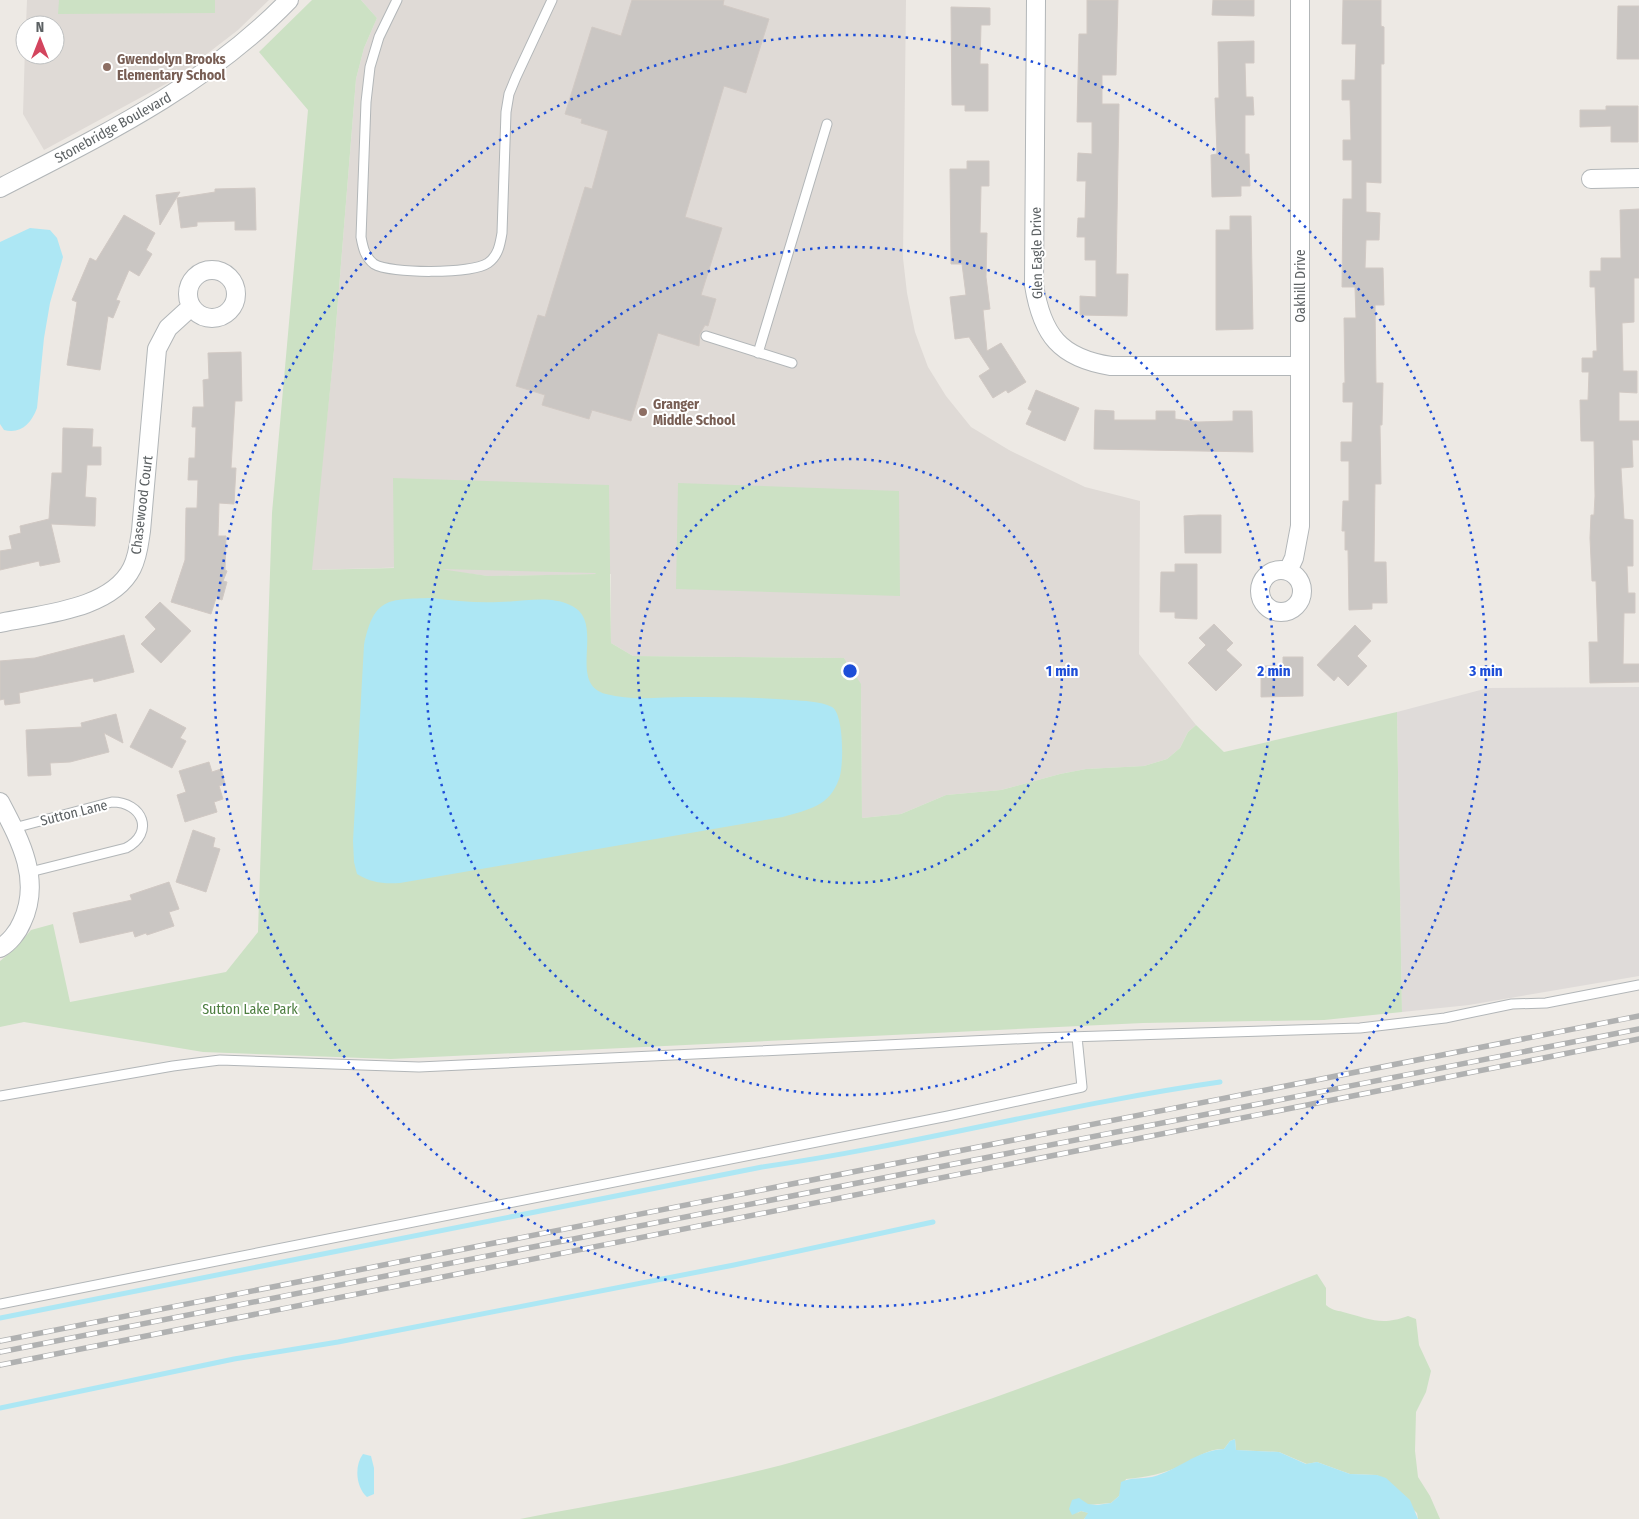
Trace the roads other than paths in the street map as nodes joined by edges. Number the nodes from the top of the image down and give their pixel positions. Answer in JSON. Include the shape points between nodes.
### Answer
{"nodes":[{"id":1,"x":289,"y":0,"type":"edge"},
{"id":2,"x":397,"y":0,"type":"edge"},
{"id":3,"x":552,"y":0,"type":"edge"},
{"id":4,"x":1036,"y":0,"type":"edge"},
{"id":5,"x":1300,"y":0,"type":"edge"},
{"id":6,"x":828,"y":124,"type":"dead end"},
{"id":7,"x":1639,"y":178,"type":"edge"},
{"id":8,"x":1591,"y":179,"type":"dead end"},
{"id":9,"x":0,"y":188,"type":"edge"},
{"id":10,"x":191,"y":307,"type":"dead end"},
{"id":11,"x":706,"y":336,"type":"dead end"},
{"id":12,"x":758,"y":353,"type":"junction"},
{"id":13,"x":792,"y":363,"type":"dead end"},
{"id":14,"x":1300,"y":366,"type":"junction"},
{"id":15,"x":1288,"y":571,"type":"dead end"},
{"id":16,"x":0,"y":623,"type":"edge"},
{"id":17,"x":0,"y":802,"type":"edge"},
{"id":18,"x":14,"y":828,"type":"junction"},
{"id":19,"x":30,"y":872,"type":"junction"},
{"id":20,"x":0,"y":948,"type":"edge"},
{"id":21,"x":1639,"y":986,"type":"edge"},
{"id":22,"x":1077,"y":1037,"type":"junction"},
{"id":23,"x":0,"y":1096,"type":"edge"},
{"id":24,"x":0,"y":1304,"type":"edge"}],
"edges":[{"from":1,"to":9,"type":"street","name":"Stonebridge Boulevard","via":[[234,50],[185,88]]},
{"from":2,"to":3,"type":"lane","via":[[375,48],[367,85],[361,237],[364,251],[369,259],[384,269],[464,270],[486,265],[498,252],[502,233],[509,94]]},
{"from":4,"to":14,"type":"street","name":"Glen Eagle Drive","via":[[1034,286],[1042,322],[1052,336],[1076,356],[1090,363],[1111,366]]},
{"from":5,"to":14,"type":"street","name":"Oakhill Drive"},
{"from":6,"to":12,"type":"lane"},
{"from":7,"to":8,"type":"street"},
{"from":10,"to":16,"type":"street","name":"Chasewood Court","via":[[168,328],[158,349],[141,531],[132,570],[122,583],[95,601]]},
{"from":11,"to":12,"type":"lane"},
{"from":12,"to":13,"type":"lane"},
{"from":14,"to":15,"type":"street","name":"Oakhill Drive","via":[[1300,526]]},
{"from":17,"to":18,"type":"street"},
{"from":18,"to":19,"type":"street"},
{"from":18,"to":19,"type":"lane","name":"Sutton Lane","via":[[112,802],[124,802],[133,807],[143,825],[142,836],[131,846]]},
{"from":19,"to":20,"type":"street","via":[[31,892],[27,911],[19,929]]},
{"from":21,"to":22,"type":"lane","via":[[1546,1003],[1512,1004],[1445,1018],[1360,1028]]},
{"from":22,"to":23,"type":"lane","via":[[419,1067],[220,1060]]},
{"from":22,"to":24,"type":"lane","via":[[1082,1087]]}]}
